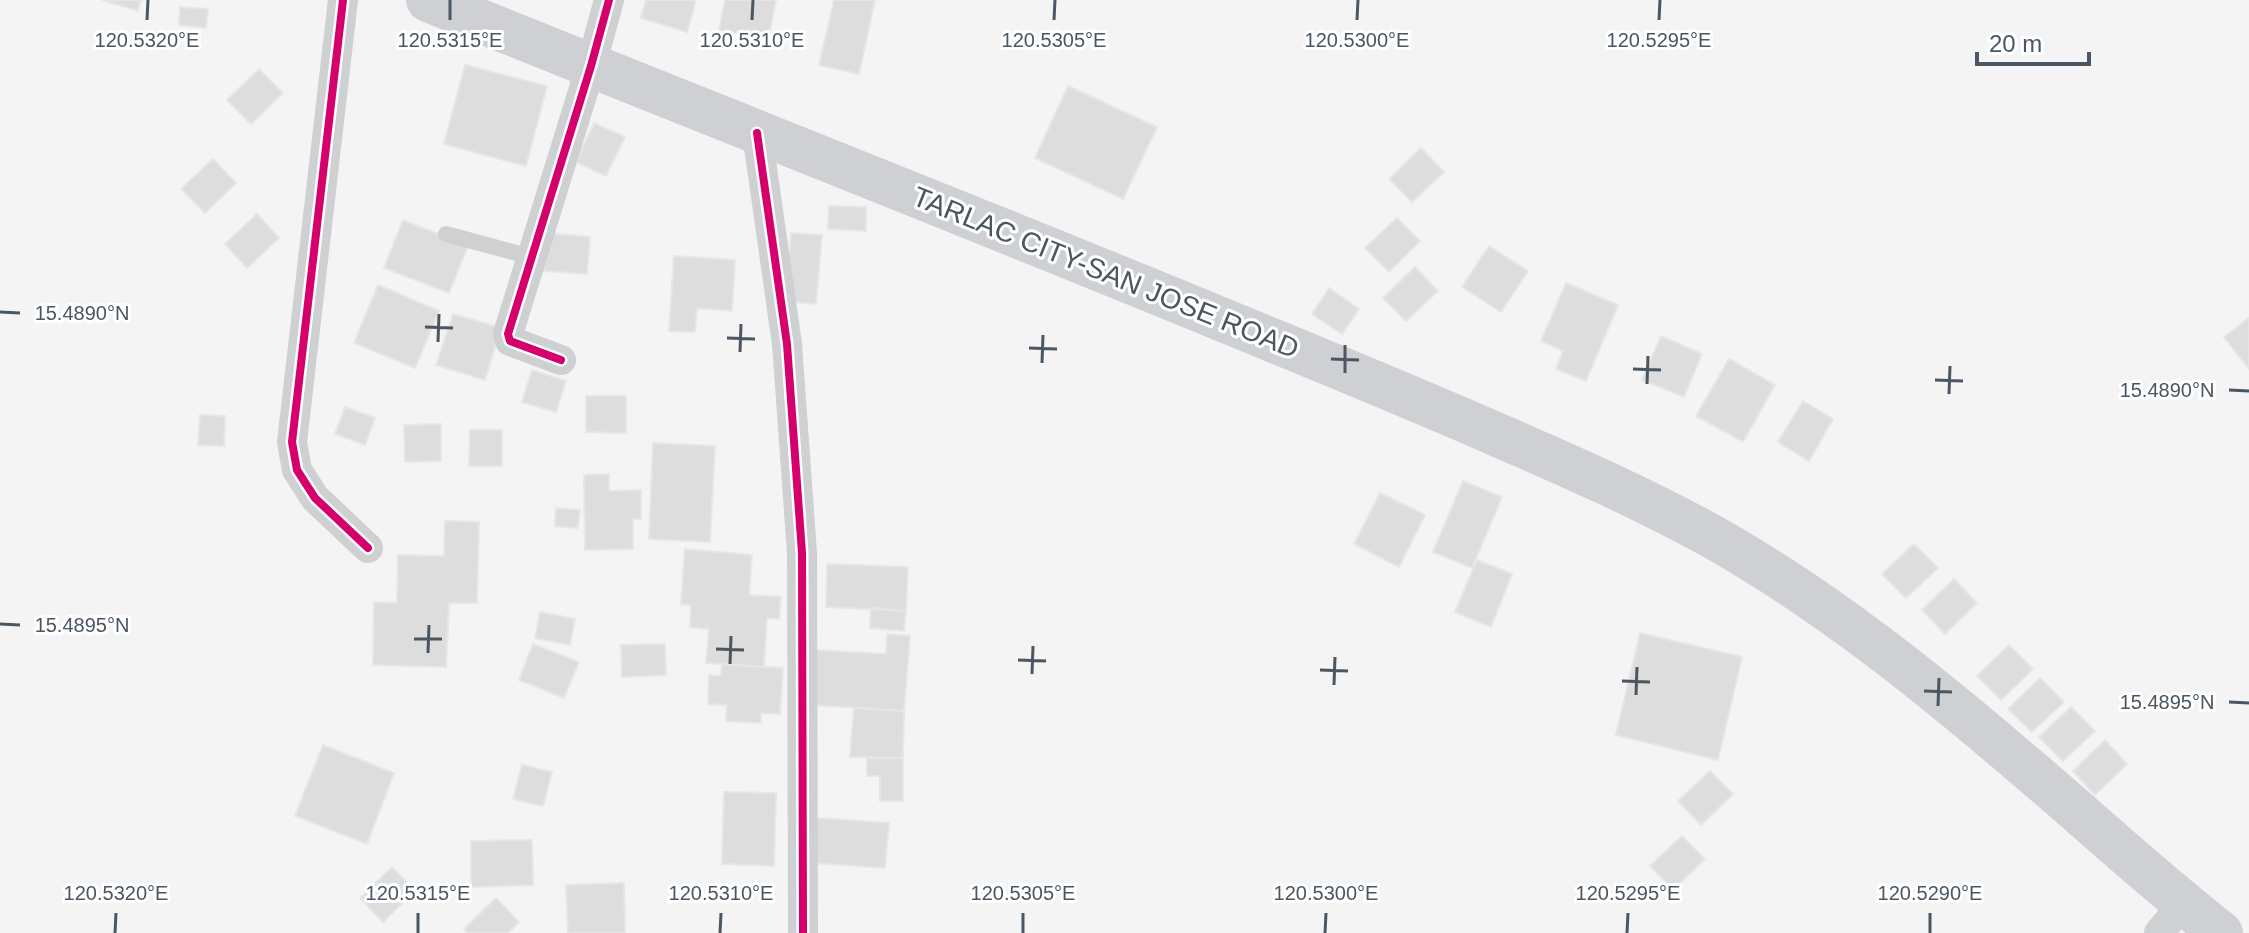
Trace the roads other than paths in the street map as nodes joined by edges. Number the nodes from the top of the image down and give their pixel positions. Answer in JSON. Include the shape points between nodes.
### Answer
{"nodes":[{"id":1,"x":343,"y":0,"type":"edge"},
{"id":2,"x":428,"y":0,"type":"edge"},
{"id":3,"x":609,"y":0,"type":"edge"},
{"id":4,"x":591,"y":66,"type":"junction"},
{"id":5,"x":757,"y":133,"type":"junction"},
{"id":6,"x":446,"y":234,"type":"dead end"},
{"id":7,"x":531,"y":257,"type":"junction"},
{"id":8,"x":561,"y":360,"type":"dead end"},
{"id":9,"x":368,"y":548,"type":"dead end"},
{"id":10,"x":2171,"y":918,"type":"edge"},
{"id":11,"x":803,"y":933,"type":"edge"},
{"id":12,"x":2221,"y":933,"type":"edge"}],
"edges":[{"from":1,"to":9,"type":"street","via":[[292,442],[297,470],[315,498]]},
{"from":2,"to":4,"type":"main road","name":"TARLAC CITY-SAN JOSE ROAD"},
{"from":3,"to":4,"type":"street"},
{"from":4,"to":5,"type":"main road","name":"TARLAC CITY-SAN JOSE ROAD"},
{"from":4,"to":7,"type":"street"},
{"from":5,"to":10,"type":"main road","name":"TARLAC CITY-SAN JOSE ROAD","via":[[1407,396],[1602,482],[1711,537],[1878,645],[2023,764]]},
{"from":5,"to":11,"type":"street","via":[[787,344],[802,553]]},
{"from":6,"to":7,"type":"lane"},
{"from":7,"to":8,"type":"street","via":[[509,325],[510,341]]},
{"from":10,"to":12,"type":"main road","name":"TARLAC CITY-SAN JOSE ROAD"}]}
